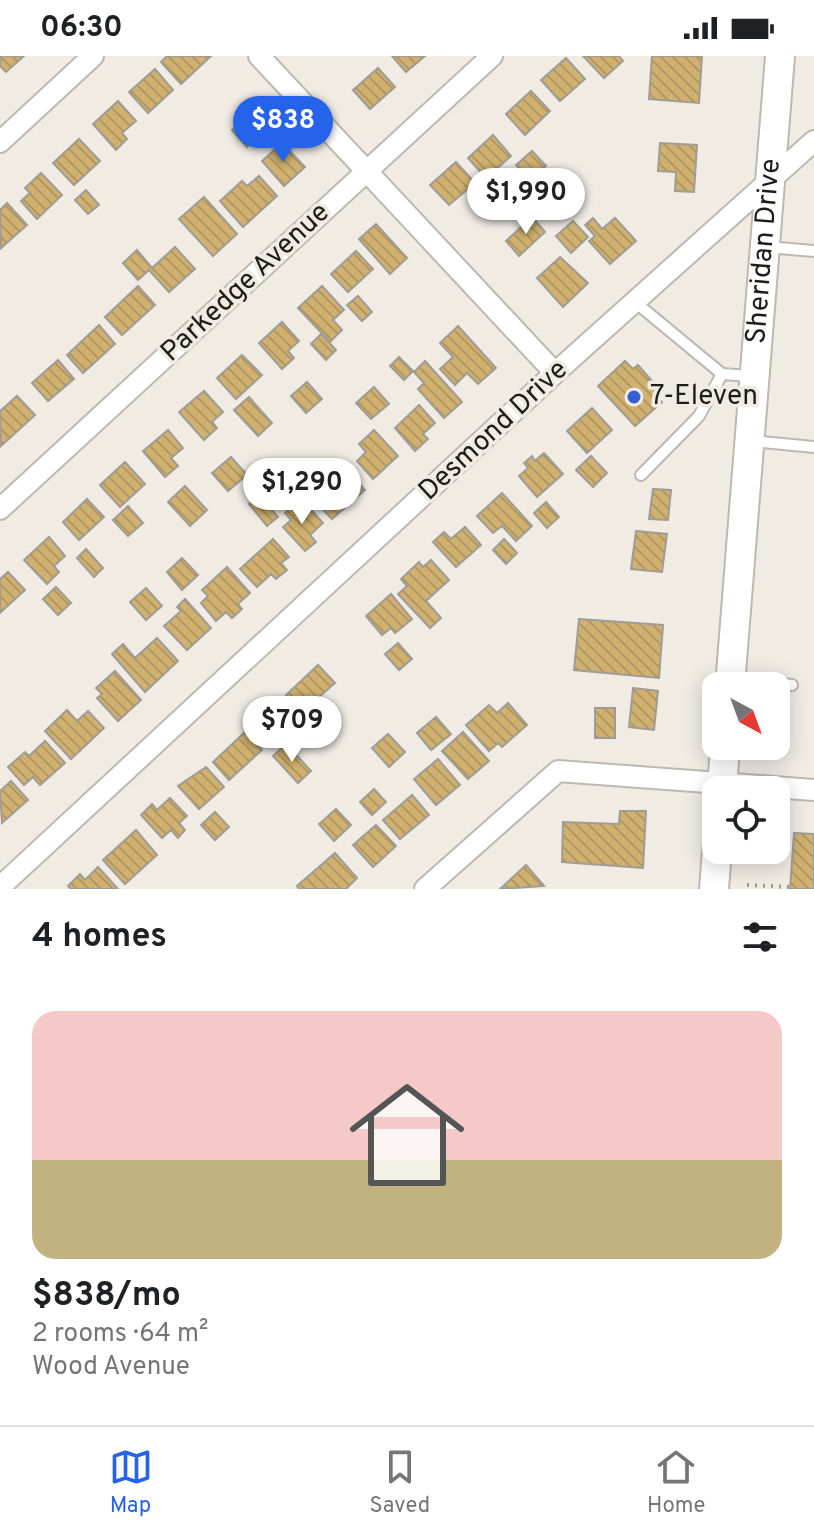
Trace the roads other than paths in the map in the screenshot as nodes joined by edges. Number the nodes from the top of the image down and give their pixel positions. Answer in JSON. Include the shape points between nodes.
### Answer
{"nodes":[{"id":1,"x":93,"y":56,"type":"edge"},
{"id":2,"x":259,"y":56,"type":"edge"},
{"id":3,"x":492,"y":56,"type":"edge"},
{"id":4,"x":780,"y":56,"type":"edge"},
{"id":5,"x":814,"y":141,"type":"edge"},
{"id":6,"x":0,"y":142,"type":"edge"},
{"id":7,"x":366,"y":169,"type":"junction"},
{"id":8,"x":771,"y":181,"type":"junction"},
{"id":9,"x":765,"y":247,"type":"junction"},
{"id":10,"x":814,"y":251,"type":"edge"},
{"id":11,"x":635,"y":302,"type":"junction"},
{"id":12,"x":555,"y":373,"type":"junction"},
{"id":13,"x":722,"y":374,"type":"junction"},
{"id":14,"x":754,"y":376,"type":"junction"},
{"id":15,"x":749,"y":441,"type":"junction"},
{"id":16,"x":814,"y":447,"type":"edge"},
{"id":17,"x":641,"y":475,"type":"dead end"},
{"id":18,"x":0,"y":509,"type":"edge"},
{"id":19,"x":731,"y":672,"type":"edge"},
{"id":20,"x":702,"y":784,"type":"edge"},
{"id":21,"x":790,"y":789,"type":"edge"},
{"id":22,"x":814,"y":790,"type":"edge"},
{"id":23,"x":716,"y":864,"type":"edge"},
{"id":24,"x":0,"y":887,"type":"edge"},
{"id":25,"x":425,"y":889,"type":"edge"},
{"id":26,"x":714,"y":889,"type":"edge"}],
"edges":[{"from":1,"to":6,"type":"street"},
{"from":2,"to":7,"type":"street"},
{"from":3,"to":7,"type":"street","name":"Parkedge Avenue"},
{"from":4,"to":8,"type":"main road","name":"Sheridan Drive"},
{"from":5,"to":8,"type":"street","name":"Desmond Drive"},
{"from":7,"to":12,"type":"street"},
{"from":7,"to":18,"type":"street","name":"Parkedge Avenue"},
{"from":8,"to":9,"type":"main road","name":"Sheridan Drive"},
{"from":8,"to":11,"type":"street","name":"Desmond Drive"},
{"from":9,"to":10,"type":"lane"},
{"from":9,"to":14,"type":"main road","name":"Sheridan Drive"},
{"from":11,"to":12,"type":"street","name":"Desmond Drive"},
{"from":11,"to":13,"type":"lane"},
{"from":12,"to":24,"type":"street","name":"Desmond Drive"},
{"from":13,"to":14,"type":"lane"},
{"from":13,"to":17,"type":"lane","via":[[699,416]]},
{"from":14,"to":15,"type":"main road","name":"Sheridan Drive"},
{"from":15,"to":16,"type":"lane"},
{"from":15,"to":19,"type":"main road","name":"Sheridan Drive"},
{"from":20,"to":25,"type":"street","via":[[558,771]]},
{"from":21,"to":22,"type":"street"},
{"from":23,"to":26,"type":"main road"}]}
